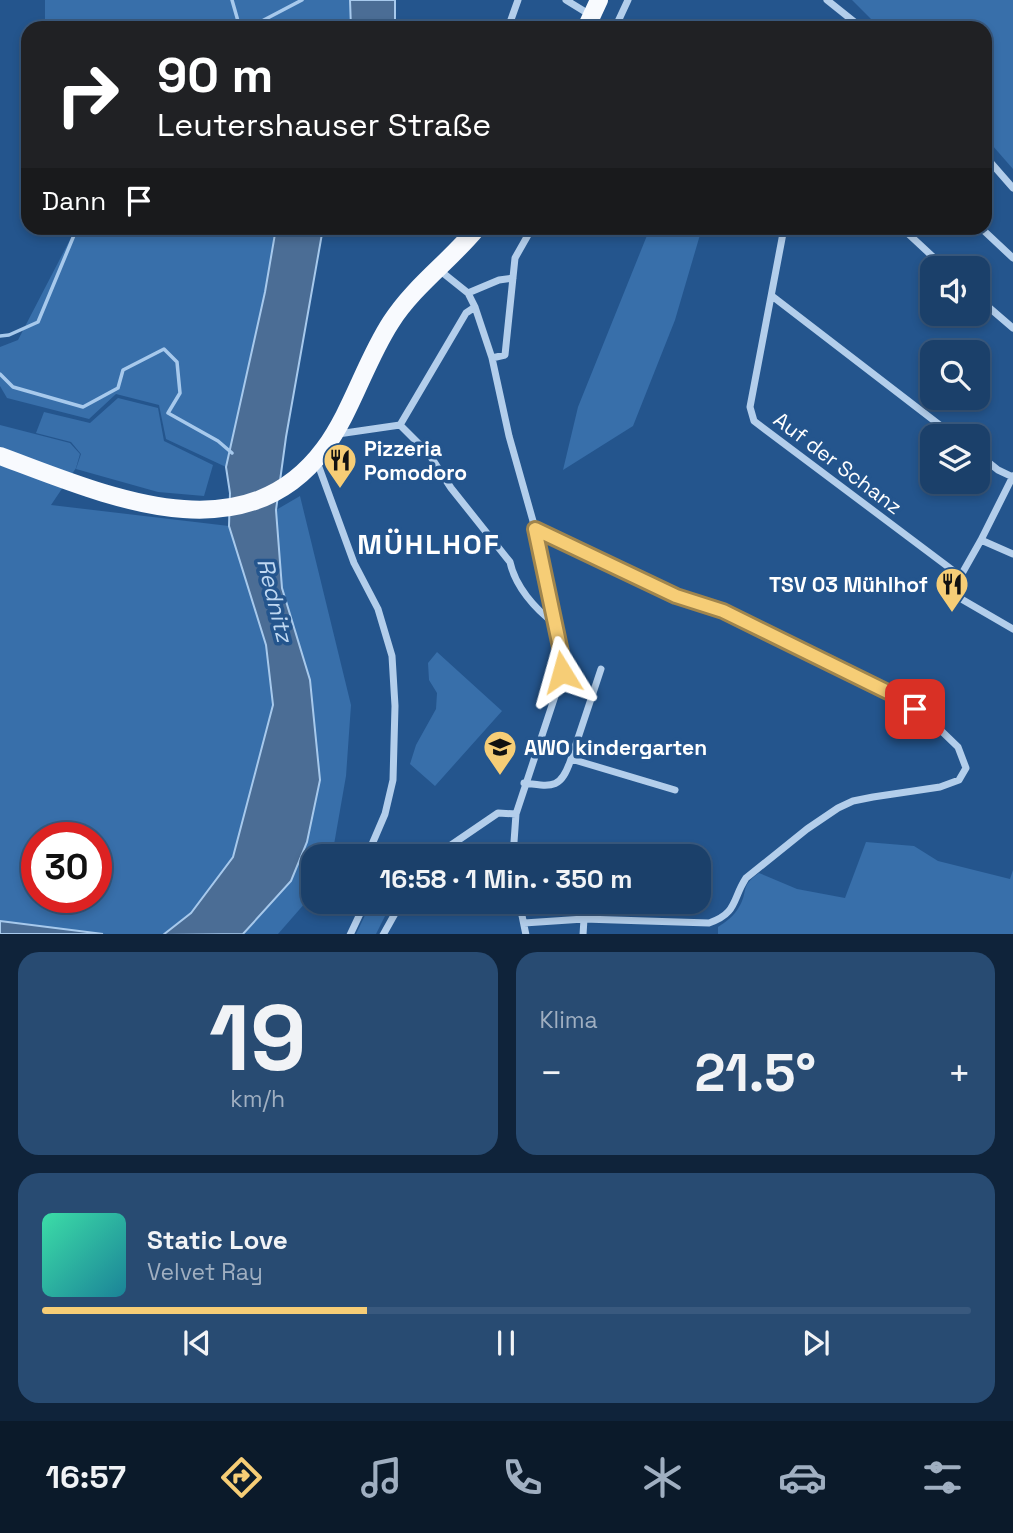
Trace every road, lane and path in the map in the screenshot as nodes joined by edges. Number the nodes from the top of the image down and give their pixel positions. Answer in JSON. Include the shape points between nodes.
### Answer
{"nodes":[{"id":1,"x":518,"y":0,"type":"edge"},
{"id":2,"x":566,"y":0,"type":"edge"},
{"id":3,"x":628,"y":0,"type":"edge"},
{"id":4,"x":827,"y":0,"type":"edge"},
{"id":5,"x":592,"y":15,"type":"edge"},
{"id":6,"x":510,"y":21,"type":"edge"},
{"id":7,"x":618,"y":21,"type":"edge"},
{"id":8,"x":853,"y":21,"type":"edge"},
{"id":9,"x":992,"y":165,"type":"edge"},
{"id":10,"x":1013,"y":188,"type":"edge"},
{"id":11,"x":470,"y":235,"type":"edge"},
{"id":12,"x":528,"y":235,"type":"edge"},
{"id":13,"x":783,"y":235,"type":"edge"},
{"id":14,"x":910,"y":235,"type":"edge"},
{"id":15,"x":988,"y":235,"type":"edge"},
{"id":16,"x":932,"y":256,"type":"edge"},
{"id":17,"x":1013,"y":258,"type":"edge"},
{"id":18,"x":438,"y":269,"type":"junction"},
{"id":19,"x":513,"y":278,"type":"junction"},
{"id":20,"x":467,"y":293,"type":"junction"},
{"id":21,"x":772,"y":296,"type":"junction"},
{"id":22,"x":475,"y":307,"type":"junction"},
{"id":23,"x":990,"y":308,"type":"edge"},
{"id":24,"x":1013,"y":328,"type":"edge"},
{"id":25,"x":492,"y":358,"type":"junction"},
{"id":26,"x":938,"y":424,"type":"edge"},
{"id":27,"x":400,"y":425,"type":"junction"},
{"id":28,"x":334,"y":435,"type":"junction"},
{"id":29,"x":0,"y":456,"type":"edge"},
{"id":30,"x":990,"y":464,"type":"edge"},
{"id":31,"x":310,"y":465,"type":"junction"},
{"id":32,"x":1013,"y":476,"type":"edge"},
{"id":33,"x":535,"y":529,"type":"junction"},
{"id":34,"x":981,"y":540,"type":"junction"},
{"id":35,"x":1013,"y":554,"type":"edge"},
{"id":36,"x":959,"y":575,"type":"junction"},
{"id":37,"x":555,"y":623,"type":"junction"},
{"id":38,"x":1013,"y":629,"type":"edge"},
{"id":39,"x":601,"y":669,"type":"dead end"},
{"id":40,"x":571,"y":759,"type":"junction"},
{"id":41,"x":524,"y":783,"type":"junction"},
{"id":42,"x":675,"y":790,"type":"dead end"},
{"id":43,"x":516,"y":814,"type":"junction"},
{"id":44,"x":372,"y":844,"type":"edge"},
{"id":45,"x":453,"y":844,"type":"edge"},
{"id":46,"x":514,"y":844,"type":"edge"},
{"id":47,"x":360,"y":914,"type":"edge"},
{"id":48,"x":395,"y":914,"type":"edge"},
{"id":49,"x":522,"y":914,"type":"edge"},
{"id":50,"x":584,"y":919,"type":"junction"},
{"id":51,"x":524,"y":923,"type":"junction"},
{"id":52,"x":350,"y":934,"type":"edge"},
{"id":53,"x":383,"y":934,"type":"edge"},
{"id":54,"x":526,"y":934,"type":"edge"},
{"id":55,"x":583,"y":934,"type":"edge"}],
"edges":[{"from":1,"to":6,"type":"street"},
{"from":2,"to":5,"type":"street"},
{"from":3,"to":7,"type":"street"},
{"from":4,"to":8,"type":"street"},
{"from":9,"to":10,"type":"street"},
{"from":11,"to":18,"type":"main road"},
{"from":12,"to":19,"type":"street","via":[[515,258]]},
{"from":13,"to":21,"type":"street","name":"Auf der Schanz"},
{"from":14,"to":16,"type":"street"},
{"from":15,"to":17,"type":"street"},
{"from":18,"to":20,"type":"street"},
{"from":18,"to":28,"type":"main road","via":[[391,323]]},
{"from":19,"to":20,"type":"street"},
{"from":19,"to":25,"type":"street","via":[[505,355]]},
{"from":20,"to":22,"type":"street"},
{"from":21,"to":26,"type":"street"},
{"from":21,"to":36,"type":"street","name":"Auf der Schanz","via":[[750,407],[754,421]]},
{"from":22,"to":25,"type":"street"},
{"from":22,"to":27,"type":"street","via":[[466,313]]},
{"from":23,"to":24,"type":"street"},
{"from":25,"to":33,"type":"street"},
{"from":27,"to":28,"type":"street"},
{"from":27,"to":37,"type":"street","via":[[429,454],[510,562],[513,576],[541,613]]},
{"from":28,"to":31,"type":"main road"},
{"from":29,"to":31,"type":"main road","via":[[134,502],[195,510],[251,501],[277,490]]},
{"from":30,"to":32,"type":"street"},
{"from":31,"to":44,"type":"street","via":[[379,610],[392,656],[393,780]]},
{"from":32,"to":34,"type":"street"},
{"from":33,"to":37,"type":"street"},
{"from":33,"to":50,"type":"street","via":[[676,596],[723,611],[902,699],[958,747],[966,768],[959,780],[940,787],[853,801],[825,816],[746,878],[735,905],[720,919],[709,923]]},
{"from":34,"to":35,"type":"street"},
{"from":34,"to":36,"type":"street"},
{"from":36,"to":38,"type":"street","via":[[951,593]]},
{"from":37,"to":41,"type":"street","via":[[562,672]]},
{"from":39,"to":40,"type":"street"},
{"from":40,"to":41,"type":"street","via":[[557,783]]},
{"from":40,"to":42,"type":"street"},
{"from":41,"to":43,"type":"street"},
{"from":43,"to":45,"type":"street","via":[[498,813]]},
{"from":43,"to":46,"type":"street"},
{"from":47,"to":52,"type":"street"},
{"from":48,"to":53,"type":"street"},
{"from":49,"to":51,"type":"street"},
{"from":50,"to":51,"type":"street"},
{"from":50,"to":55,"type":"street"},
{"from":51,"to":54,"type":"street"}]}
